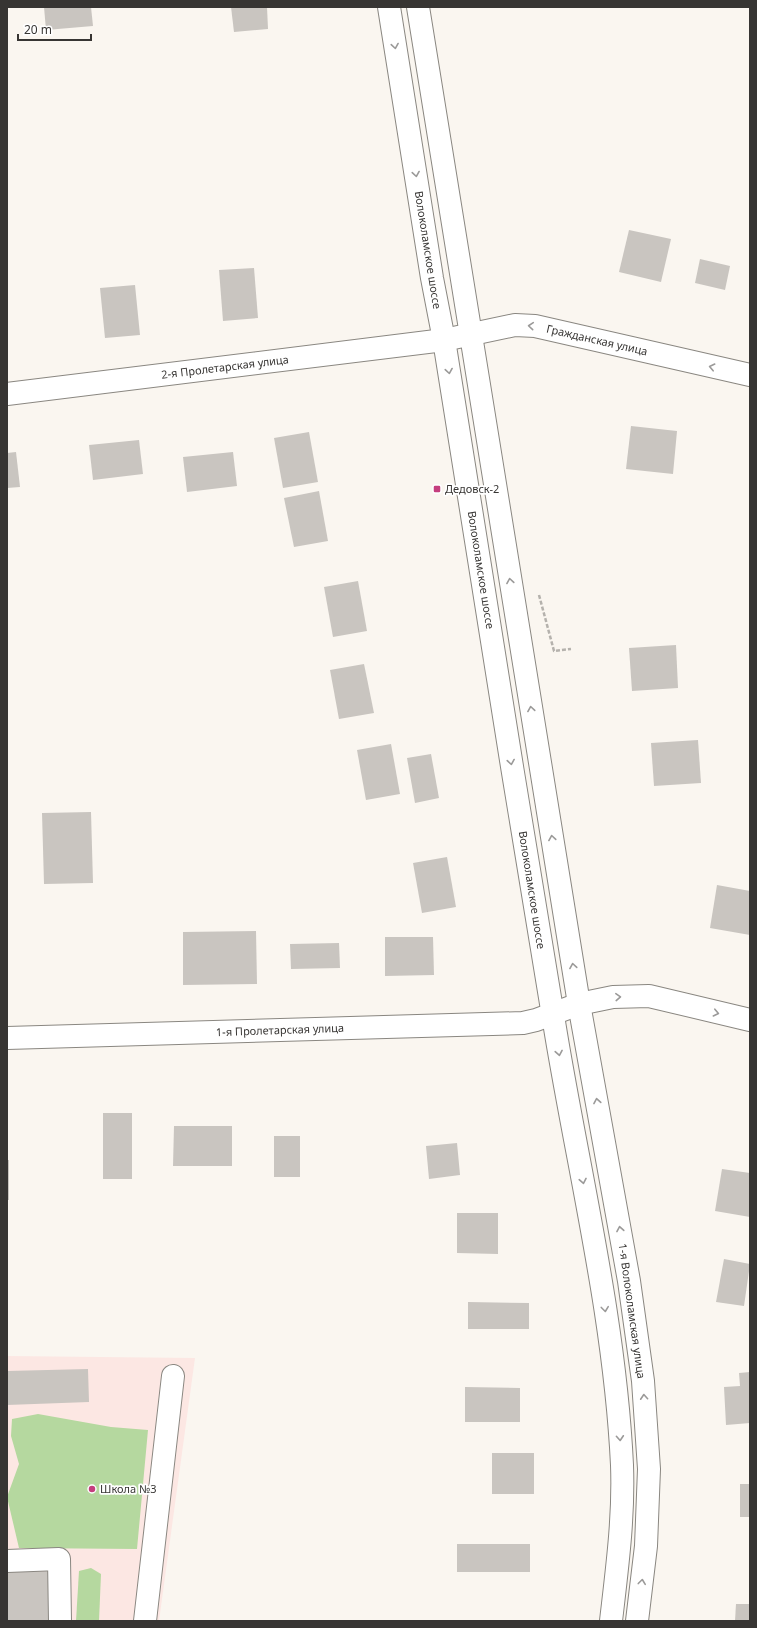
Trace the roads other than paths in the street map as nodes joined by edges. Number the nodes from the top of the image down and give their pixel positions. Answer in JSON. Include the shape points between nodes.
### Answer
{"nodes":[{"id":1,"x":389,"y":7,"type":"edge"},
{"id":2,"x":418,"y":7,"type":"edge"},
{"id":3,"x":471,"y":334,"type":"junction"},
{"id":4,"x":444,"y":340,"type":"junction"},
{"id":5,"x":750,"y":375,"type":"edge"},
{"id":6,"x":7,"y":394,"type":"edge"},
{"id":7,"x":579,"y":1004,"type":"junction"},
{"id":8,"x":552,"y":1015,"type":"junction"},
{"id":9,"x":750,"y":1020,"type":"edge"},
{"id":10,"x":7,"y":1038,"type":"edge"},
{"id":11,"x":173,"y":1376,"type":"dead end"},
{"id":12,"x":7,"y":1561,"type":"edge"},
{"id":13,"x":60,"y":1621,"type":"edge"},
{"id":14,"x":145,"y":1621,"type":"edge"},
{"id":15,"x":611,"y":1621,"type":"edge"},
{"id":16,"x":637,"y":1621,"type":"edge"}],
"edges":[{"from":1,"to":4,"type":"main road","name":"Волоколамское шоссе","one_way":true},
{"from":2,"to":3,"type":"main road"},
{"from":3,"to":4,"type":"main road","name":"Гражданская улица"},
{"from":5,"to":3,"type":"main road","name":"Гражданская улица","one_way":true,"via":[[535,326],[515,325]]},
{"from":7,"to":3,"type":"main road","one_way":true},
{"from":4,"to":6,"type":"main road","name":"2-я Пролетарская улица"},
{"from":4,"to":8,"type":"main road","name":"Волоколамское шоссе","one_way":true},
{"from":7,"to":8,"type":"main road","name":"1-я Пролетарская улица"},
{"from":7,"to":9,"type":"main road","name":"1-я Пролетарская улица","one_way":true,"via":[[613,997],[649,996]]},
{"from":16,"to":7,"type":"main road","name":"1-я Волоколамская улица","one_way":true,"via":[[646,1546],[649,1469],[643,1381],[629,1281]]},
{"from":8,"to":10,"type":"main road","name":"1-я Пролетарская улица","via":[[522,1022]]},
{"from":8,"to":15,"type":"main road","one_way":true,"via":[[603,1288],[617,1394],[622,1468],[620,1538]]},
{"from":11,"to":14,"type":"main road"},
{"from":12,"to":13,"type":"main road","via":[[59,1559]]}]}
